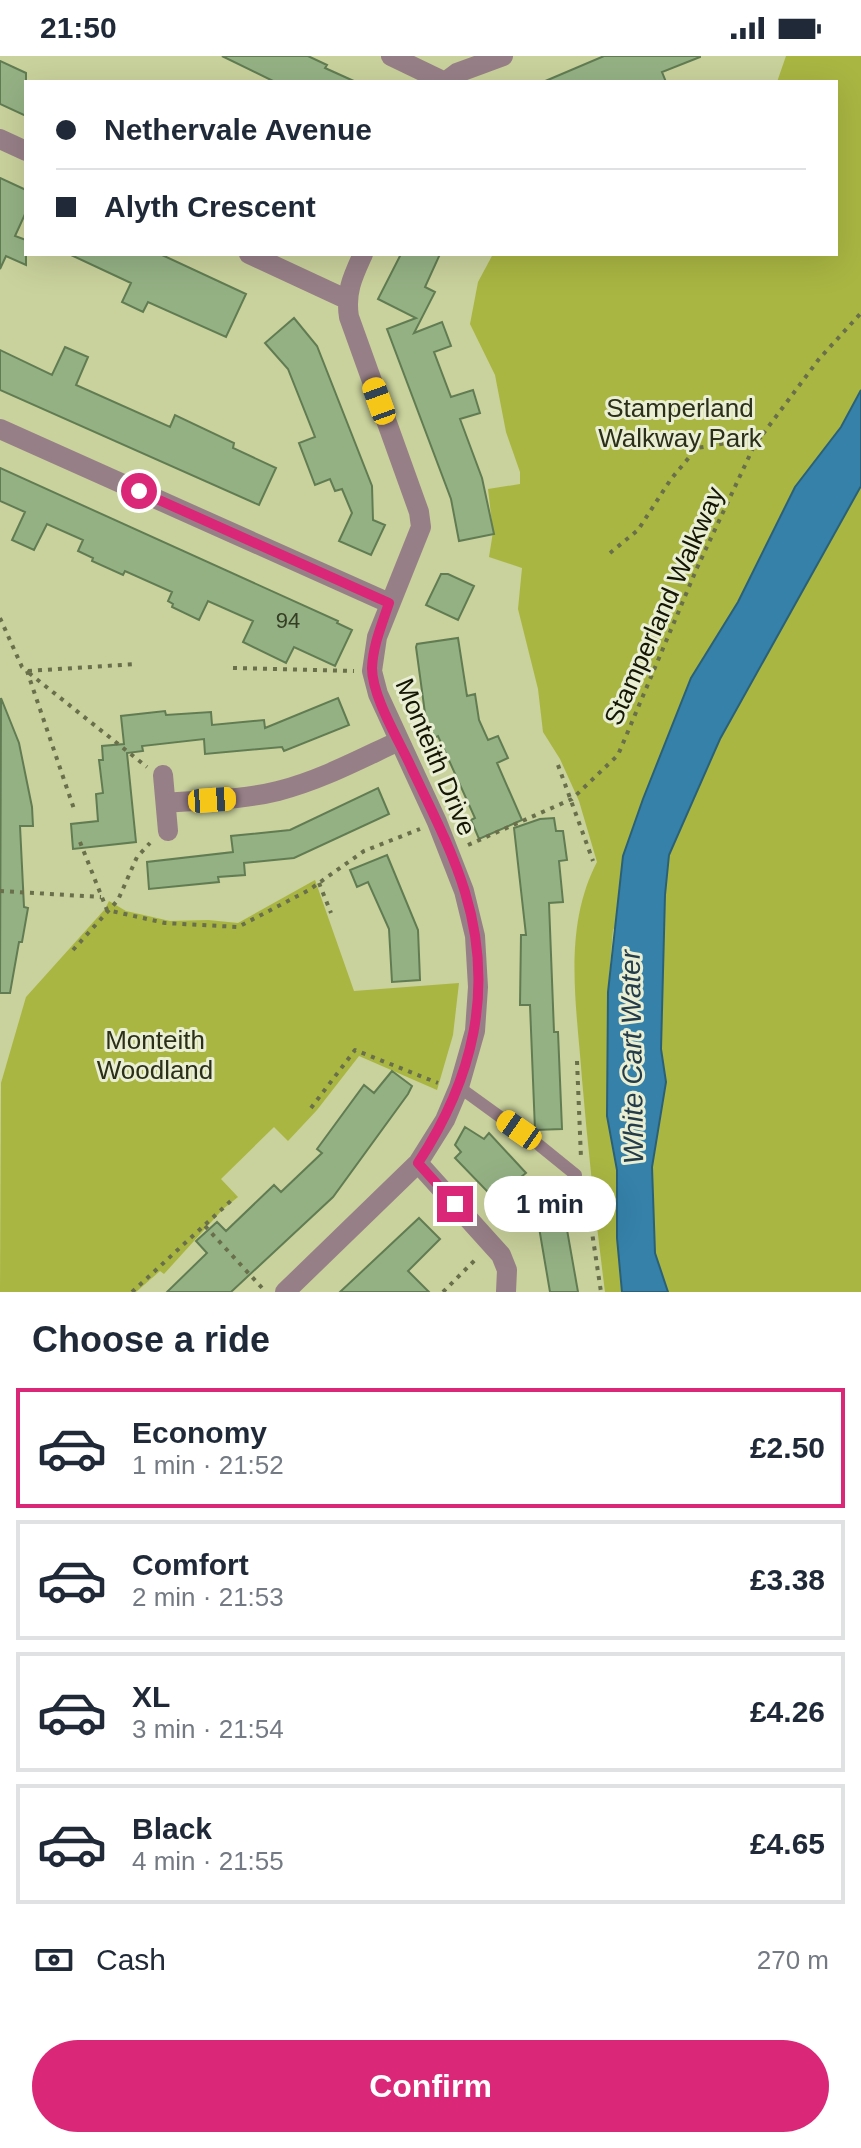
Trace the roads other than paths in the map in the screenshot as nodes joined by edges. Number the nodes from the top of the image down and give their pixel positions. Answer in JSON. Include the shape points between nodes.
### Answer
{"nodes":[{"id":1,"x":391,"y":56,"type":"edge"},
{"id":2,"x":503,"y":56,"type":"edge"},
{"id":3,"x":441,"y":80,"type":"edge"},
{"id":4,"x":448,"y":80,"type":"edge"},
{"id":5,"x":0,"y":139,"type":"edge"},
{"id":6,"x":24,"y":150,"type":"edge"},
{"id":7,"x":253,"y":256,"type":"edge"},
{"id":8,"x":362,"y":256,"type":"edge"},
{"id":9,"x":346,"y":299,"type":"junction"},
{"id":10,"x":0,"y":429,"type":"edge"},
{"id":11,"x":389,"y":603,"type":"junction"},
{"id":12,"x":399,"y":741,"type":"junction"},
{"id":13,"x":163,"y":775,"type":"road end"},
{"id":14,"x":166,"y":803,"type":"junction"},
{"id":15,"x":163,"y":833,"type":"road end"},
{"id":16,"x":458,"y":1089,"type":"junction"},
{"id":17,"x":418,"y":1163,"type":"junction"},
{"id":18,"x":576,"y":1175,"type":"road end"},
{"id":19,"x":285,"y":1292,"type":"edge"},
{"id":20,"x":506,"y":1292,"type":"edge"}],
"edges":[{"from":1,"to":3,"type":"street"},
{"from":2,"to":4,"type":"street"},
{"from":5,"to":6,"type":"street"},
{"from":7,"to":9,"type":"street"},
{"from":8,"to":9,"type":"street"},
{"from":9,"to":11,"type":"street","name":"Monteith Drive","via":[[419,512],[415,546]]},
{"from":10,"to":11,"type":"street"},
{"from":11,"to":12,"type":"street","name":"Monteith Drive","via":[[372,671]]},
{"from":12,"to":14,"type":"street","via":[[277,791]]},
{"from":12,"to":16,"type":"street","name":"Monteith Drive","via":[[464,891],[475,936],[475,1031]]},
{"from":13,"to":14,"type":"street"},
{"from":14,"to":15,"type":"street"},
{"from":16,"to":17,"type":"street","name":"Monteith Drive"},
{"from":16,"to":18,"type":"lane"},
{"from":17,"to":19,"type":"street","name":"Monteith Drive"},
{"from":17,"to":20,"type":"street","via":[[501,1255]]}]}
